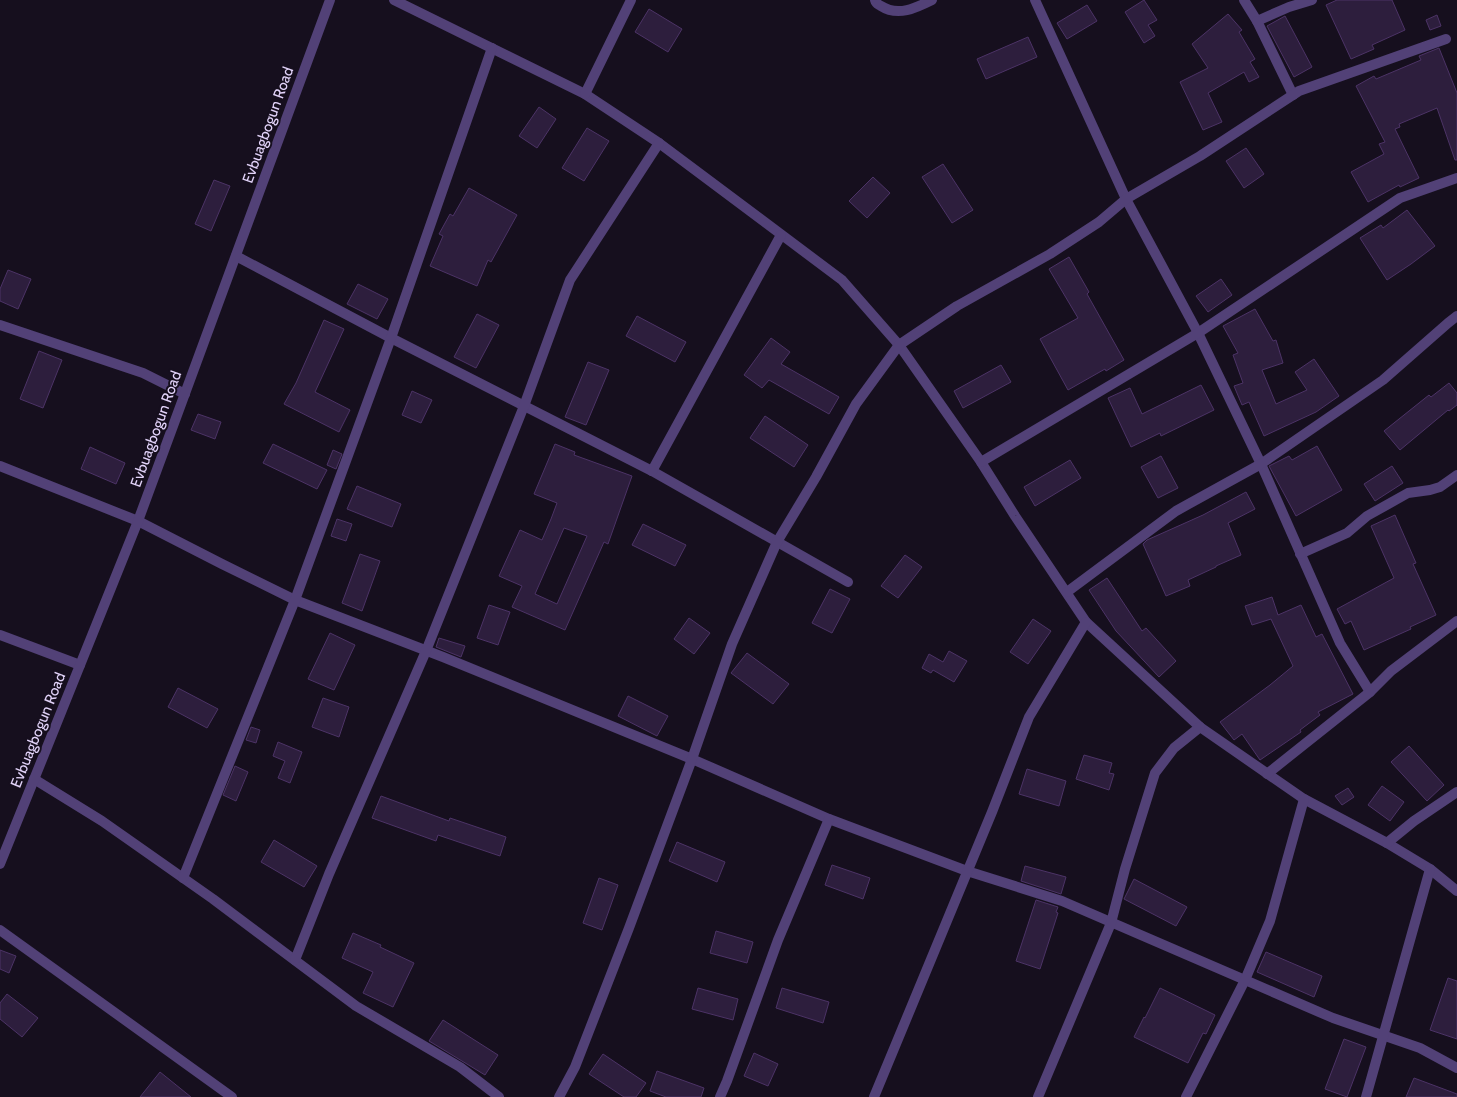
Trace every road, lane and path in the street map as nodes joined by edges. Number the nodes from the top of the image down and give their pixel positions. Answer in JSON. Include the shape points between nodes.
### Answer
{"nodes":[{"id":1,"x":330,"y":0,"type":"edge"},
{"id":2,"x":394,"y":0,"type":"edge"},
{"id":3,"x":631,"y":0,"type":"edge"},
{"id":4,"x":875,"y":0,"type":"edge"},
{"id":5,"x":932,"y":0,"type":"edge"},
{"id":6,"x":1035,"y":0,"type":"edge"},
{"id":7,"x":1244,"y":0,"type":"edge"},
{"id":8,"x":1312,"y":0,"type":"edge"},
{"id":9,"x":1257,"y":21,"type":"junction"},
{"id":10,"x":1446,"y":39,"type":"dead end"},
{"id":11,"x":492,"y":48,"type":"junction"},
{"id":12,"x":585,"y":94,"type":"junction"},
{"id":13,"x":1293,"y":95,"type":"junction"},
{"id":14,"x":659,"y":143,"type":"junction"},
{"id":15,"x":1457,"y":178,"type":"edge"},
{"id":16,"x":1126,"y":199,"type":"junction"},
{"id":17,"x":781,"y":235,"type":"junction"},
{"id":18,"x":236,"y":256,"type":"junction"},
{"id":19,"x":1457,"y":316,"type":"edge"},
{"id":20,"x":0,"y":324,"type":"edge"},
{"id":21,"x":1198,"y":333,"type":"junction"},
{"id":22,"x":391,"y":338,"type":"junction"},
{"id":23,"x":899,"y":345,"type":"junction"},
{"id":24,"x":185,"y":394,"type":"junction"},
{"id":25,"x":524,"y":406,"type":"junction"},
{"id":26,"x":981,"y":462,"type":"junction"},
{"id":27,"x":1261,"y":464,"type":"junction"},
{"id":28,"x":0,"y":466,"type":"edge"},
{"id":29,"x":652,"y":471,"type":"junction"},
{"id":30,"x":1457,"y":475,"type":"edge"},
{"id":31,"x":138,"y":521,"type":"junction"},
{"id":32,"x":777,"y":542,"type":"junction"},
{"id":33,"x":1300,"y":554,"type":"junction"},
{"id":34,"x":848,"y":582,"type":"dead end"},
{"id":35,"x":1067,"y":592,"type":"junction"},
{"id":36,"x":295,"y":600,"type":"junction"},
{"id":37,"x":1086,"y":622,"type":"junction"},
{"id":38,"x":1457,"y":622,"type":"edge"},
{"id":39,"x":0,"y":635,"type":"edge"},
{"id":40,"x":426,"y":651,"type":"junction"},
{"id":41,"x":80,"y":665,"type":"junction"},
{"id":42,"x":1370,"y":692,"type":"junction"},
{"id":43,"x":1200,"y":727,"type":"junction"},
{"id":44,"x":692,"y":759,"type":"junction"},
{"id":45,"x":1267,"y":774,"type":"junction"},
{"id":46,"x":34,"y":779,"type":"junction"},
{"id":47,"x":1457,"y":792,"type":"edge"},
{"id":48,"x":1304,"y":799,"type":"junction"},
{"id":49,"x":829,"y":819,"type":"junction"},
{"id":50,"x":1387,"y":844,"type":"junction"},
{"id":51,"x":0,"y":864,"type":"edge"},
{"id":52,"x":1430,"y":869,"type":"junction"},
{"id":53,"x":967,"y":871,"type":"junction"},
{"id":54,"x":183,"y":878,"type":"junction"},
{"id":55,"x":1457,"y":891,"type":"edge"},
{"id":56,"x":1111,"y":923,"type":"junction"},
{"id":57,"x":0,"y":930,"type":"edge"},
{"id":58,"x":295,"y":960,"type":"junction"},
{"id":59,"x":1245,"y":980,"type":"junction"},
{"id":60,"x":1383,"y":1035,"type":"junction"},
{"id":61,"x":1457,"y":1068,"type":"edge"},
{"id":62,"x":232,"y":1097,"type":"edge"},
{"id":63,"x":499,"y":1097,"type":"edge"},
{"id":64,"x":559,"y":1097,"type":"edge"},
{"id":65,"x":720,"y":1097,"type":"edge"},
{"id":66,"x":874,"y":1097,"type":"edge"},
{"id":67,"x":1038,"y":1097,"type":"edge"},
{"id":68,"x":1186,"y":1097,"type":"edge"},
{"id":69,"x":1366,"y":1097,"type":"edge"}],
"edges":[{"from":1,"to":18,"type":"street","name":"Evbuagbogun Road"},
{"from":2,"to":11,"type":"street"},
{"from":3,"to":12,"type":"street"},
{"from":4,"to":5,"type":"street","via":[[888,11],[897,12],[915,8]]},
{"from":6,"to":16,"type":"street"},
{"from":7,"to":9,"type":"street"},
{"from":8,"to":9,"type":"street"},
{"from":9,"to":13,"type":"street"},
{"from":10,"to":13,"type":"street"},
{"from":11,"to":12,"type":"street"},
{"from":11,"to":22,"type":"street"},
{"from":12,"to":14,"type":"street"},
{"from":13,"to":16,"type":"street","via":[[1200,156]]},
{"from":14,"to":17,"type":"street"},
{"from":14,"to":25,"type":"street","via":[[570,280]]},
{"from":15,"to":21,"type":"street","via":[[1400,198]]},
{"from":16,"to":21,"type":"street"},
{"from":16,"to":23,"type":"street","via":[[1093,226],[1050,254],[957,306]]},
{"from":17,"to":23,"type":"street","via":[[842,280]]},
{"from":17,"to":29,"type":"street"},
{"from":18,"to":22,"type":"street"},
{"from":18,"to":24,"type":"street","name":"Evbuagbogun Road"},
{"from":19,"to":27,"type":"street","via":[[1383,380]]},
{"from":20,"to":24,"type":"street","via":[[143,373]]},
{"from":21,"to":26,"type":"street"},
{"from":21,"to":27,"type":"street"},
{"from":22,"to":25,"type":"street"},
{"from":22,"to":36,"type":"street"},
{"from":23,"to":26,"type":"street"},
{"from":23,"to":32,"type":"street","via":[[856,404]]},
{"from":24,"to":31,"type":"street","name":"Evbuagbogun Road"},
{"from":25,"to":29,"type":"street"},
{"from":25,"to":40,"type":"street"},
{"from":26,"to":35,"type":"street"},
{"from":27,"to":33,"type":"street"},
{"from":27,"to":35,"type":"street","via":[[1176,511]]},
{"from":28,"to":31,"type":"street"},
{"from":29,"to":32,"type":"street"},
{"from":30,"to":33,"type":"street","via":[[1440,487],[1408,493],[1367,516],[1347,533]]},
{"from":31,"to":36,"type":"street"},
{"from":31,"to":41,"type":"street","name":"Evbuagbogun Road"},
{"from":32,"to":34,"type":"street"},
{"from":32,"to":44,"type":"street","via":[[732,644]]},
{"from":33,"to":42,"type":"street","via":[[1340,643]]},
{"from":35,"to":37,"type":"street"},
{"from":36,"to":40,"type":"street"},
{"from":36,"to":54,"type":"street"},
{"from":37,"to":43,"type":"street"},
{"from":37,"to":53,"type":"street","via":[[1028,716]]},
{"from":38,"to":42,"type":"street","via":[[1391,671]]},
{"from":39,"to":41,"type":"street"},
{"from":40,"to":44,"type":"street"},
{"from":40,"to":58,"type":"street","via":[[329,874]]},
{"from":41,"to":46,"type":"street","name":"Evbuagbogun Road"},
{"from":42,"to":45,"type":"street"},
{"from":43,"to":45,"type":"street"},
{"from":43,"to":56,"type":"street","via":[[1174,748],[1156,773],[1125,869]]},
{"from":44,"to":49,"type":"street"},
{"from":44,"to":64,"type":"street","via":[[575,1067]]},
{"from":45,"to":48,"type":"street"},
{"from":46,"to":51,"type":"street","name":"Evbuagbogun Road"},
{"from":46,"to":54,"type":"street","via":[[102,821]]},
{"from":47,"to":50,"type":"street","via":[[1414,821]]},
{"from":48,"to":50,"type":"street"},
{"from":48,"to":59,"type":"street","via":[[1270,921]]},
{"from":49,"to":53,"type":"street"},
{"from":49,"to":65,"type":"street","via":[[778,940]]},
{"from":50,"to":52,"type":"street"},
{"from":52,"to":55,"type":"street"},
{"from":52,"to":60,"type":"street"},
{"from":53,"to":56,"type":"street","via":[[1062,902]]},
{"from":53,"to":66,"type":"street"},
{"from":54,"to":58,"type":"street"},
{"from":56,"to":59,"type":"street"},
{"from":56,"to":67,"type":"street"},
{"from":57,"to":62,"type":"street"},
{"from":58,"to":63,"type":"street","via":[[356,1006],[460,1067]]},
{"from":59,"to":60,"type":"street","via":[[1333,1018]]},
{"from":59,"to":68,"type":"street"},
{"from":60,"to":61,"type":"street","via":[[1420,1048]]},
{"from":60,"to":69,"type":"street"}]}
